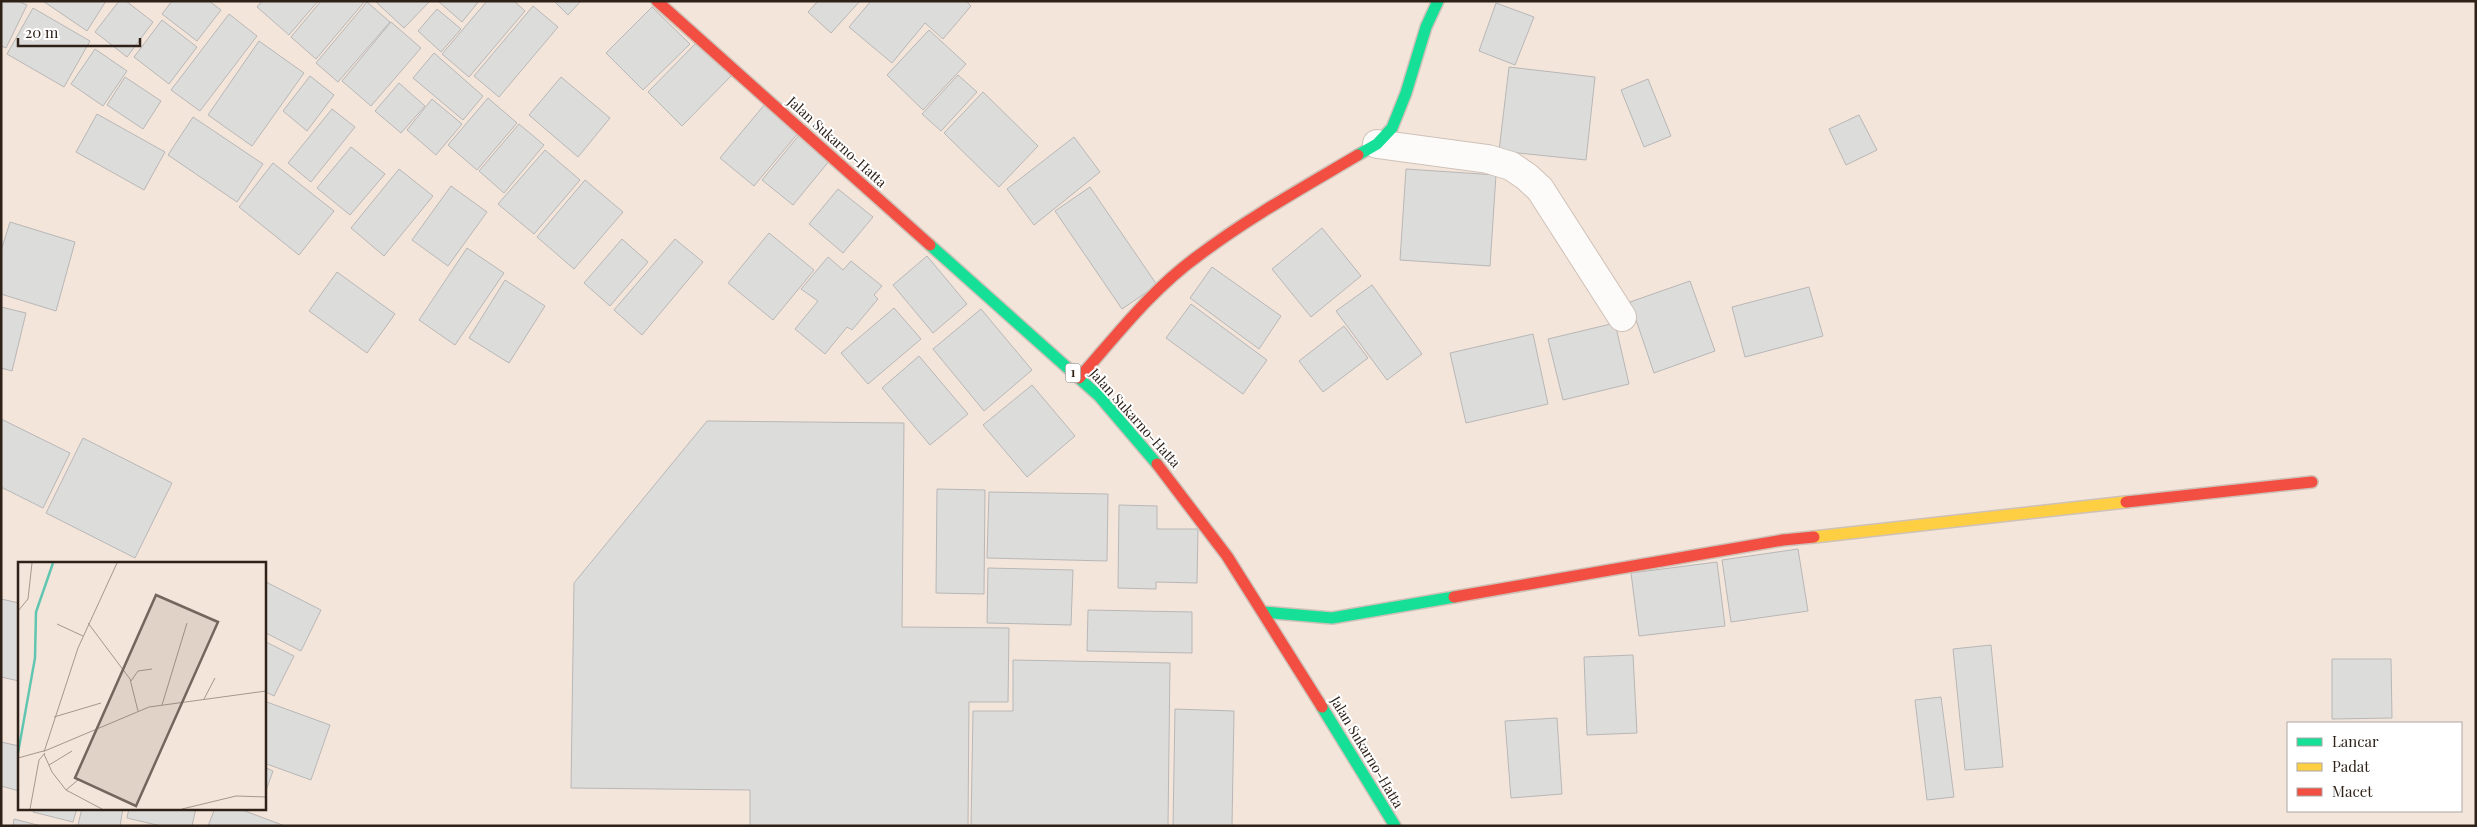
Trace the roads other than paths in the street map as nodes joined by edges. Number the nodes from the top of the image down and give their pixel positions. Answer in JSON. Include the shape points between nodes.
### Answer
{"nodes":[{"id":1,"x":657,"y":1,"type":"edge"},
{"id":2,"x":1438,"y":1,"type":"edge"},
{"id":3,"x":1377,"y":144,"type":"junction"},
{"id":4,"x":1622,"y":317,"type":"dead end"},
{"id":5,"x":1079,"y":378,"type":"junction"},
{"id":6,"x":2312,"y":482,"type":"dead end"},
{"id":7,"x":1263,"y":612,"type":"junction"},
{"id":8,"x":1394,"y":826,"type":"edge"}],
"edges":[{"from":1,"to":5,"type":"main road","name":"Jalan Sukarno-Hatta","number":"1"},
{"from":2,"to":3,"type":"main road","via":[[1392,128]]},
{"from":3,"to":4,"type":"street","via":[[1488,158],[1511,166],[1527,177],[1540,189]]},
{"from":3,"to":5,"type":"main road","via":[[1196,256],[1155,293]]},
{"from":5,"to":7,"type":"main road","name":"Jalan Sukarno-Hatta","number":"1","via":[[1172,482],[1227,556]]},
{"from":6,"to":7,"type":"main road","via":[[1783,540],[1332,618]]},
{"from":7,"to":8,"type":"main road","name":"Jalan Sukarno-Hatta","number":"1"}]}
